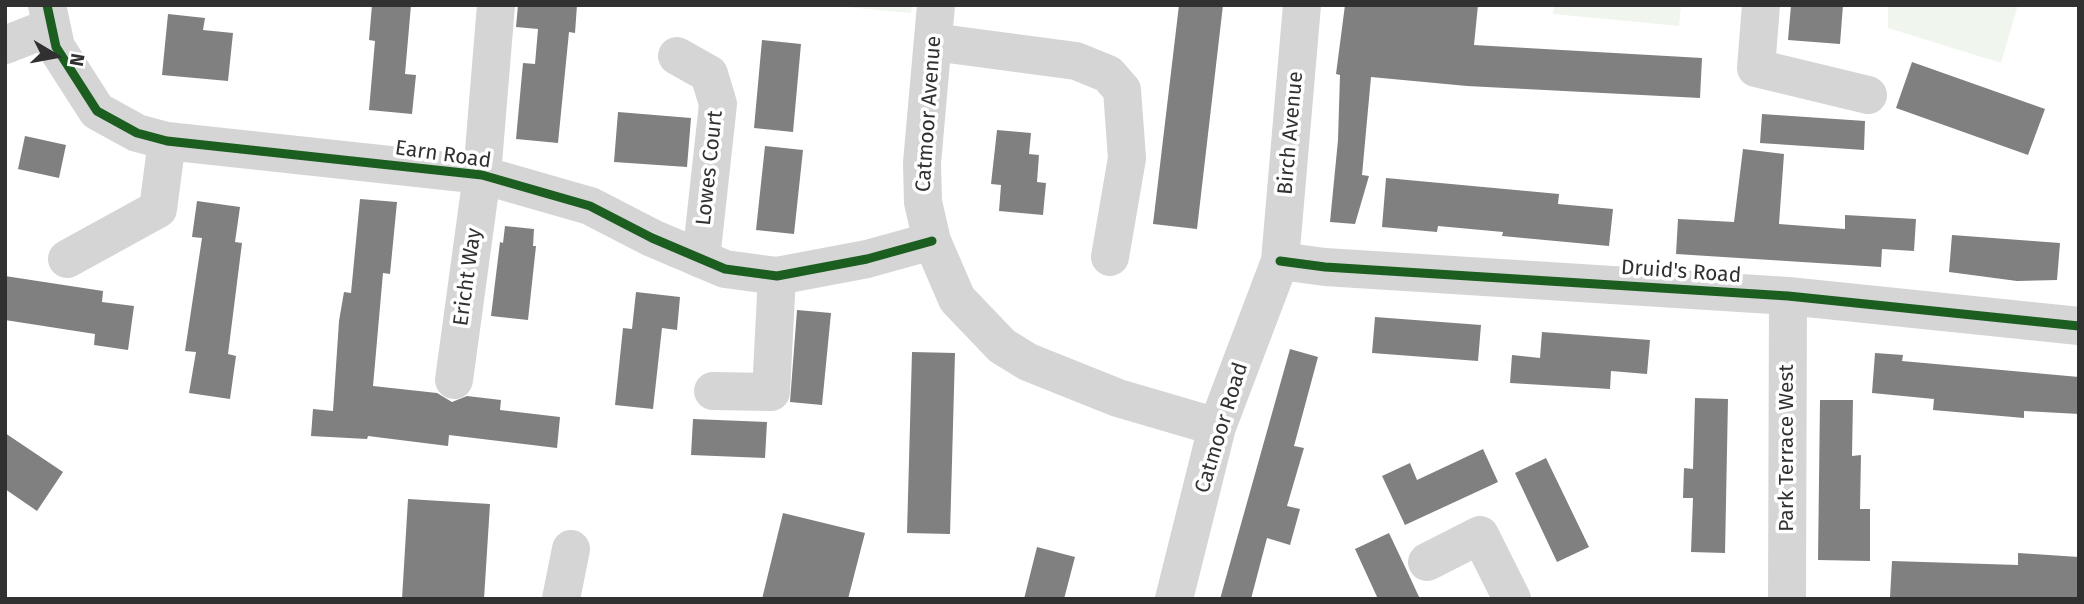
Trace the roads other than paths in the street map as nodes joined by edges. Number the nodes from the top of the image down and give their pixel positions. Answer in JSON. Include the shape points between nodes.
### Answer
{"nodes":[{"id":1,"x":496,"y":5,"type":"edge"},
{"id":2,"x":1302,"y":5,"type":"edge"},
{"id":3,"x":1761,"y":5,"type":"edge"},
{"id":4,"x":49,"y":16,"type":"edge"},
{"id":5,"x":934,"y":24,"type":"edge"},
{"id":6,"x":5,"y":45,"type":"edge"},
{"id":7,"x":677,"y":56,"type":"dead end"},
{"id":8,"x":1868,"y":95,"type":"dead end"},
{"id":9,"x":167,"y":142,"type":"junction"},
{"id":10,"x":482,"y":175,"type":"junction"},
{"id":11,"x":932,"y":242,"type":"junction"},
{"id":12,"x":1110,"y":257,"type":"dead end"},
{"id":13,"x":66,"y":259,"type":"dead end"},
{"id":14,"x":701,"y":259,"type":"junction"},
{"id":15,"x":1280,"y":261,"type":"junction"},
{"id":16,"x":777,"y":276,"type":"junction"},
{"id":17,"x":1788,"y":296,"type":"junction"},
{"id":18,"x":2079,"y":327,"type":"edge"},
{"id":19,"x":454,"y":380,"type":"dead end"},
{"id":20,"x":713,"y":391,"type":"dead end"},
{"id":21,"x":1217,"y":427,"type":"junction"},
{"id":22,"x":571,"y":549,"type":"dead end"},
{"id":23,"x":1427,"y":562,"type":"dead end"},
{"id":24,"x":561,"y":599,"type":"edge"},
{"id":25,"x":1174,"y":599,"type":"edge"},
{"id":26,"x":1512,"y":599,"type":"edge"},
{"id":27,"x":1787,"y":599,"type":"edge"}],
"edges":[{"from":1,"to":10,"type":"street","name":"Ericht Way"},
{"from":2,"to":15,"type":"street","name":"Birch Avenue"},
{"from":3,"to":8,"type":"street","via":[[1756,68]]},
{"from":4,"to":6,"type":"street"},
{"from":4,"to":9,"type":"street","name":"Earn Road","via":[[55,47],[97,111],[137,133]]},
{"from":5,"to":11,"type":"street","name":"Catmoor Avenue","via":[[922,163],[923,202]]},
{"from":5,"to":12,"type":"street","via":[[1076,61],[1108,74],[1122,90],[1127,158]]},
{"from":7,"to":14,"type":"street","name":"Lowes Court","via":[[709,74],[718,104]]},
{"from":9,"to":10,"type":"street","name":"Earn Road"},
{"from":9,"to":13,"type":"street","via":[[159,209]]},
{"from":10,"to":14,"type":"street","name":"Earn Road","via":[[590,206]]},
{"from":10,"to":19,"type":"street","name":"Ericht Way"},
{"from":11,"to":16,"type":"street","name":"Earn Road"},
{"from":11,"to":21,"type":"street","name":"Catmoor Avenue","via":[[957,299],[1002,346],[1028,362],[1118,398]]},
{"from":14,"to":16,"type":"street","name":"Earn Road","via":[[725,269]]},
{"from":15,"to":17,"type":"street","name":"Druid's Road"},
{"from":15,"to":21,"type":"street","name":"Catmoor Road"},
{"from":16,"to":20,"type":"street","via":[[771,392]]},
{"from":17,"to":18,"type":"street","name":"Druid's Road"},
{"from":17,"to":27,"type":"street","name":"Park Terrace West"},
{"from":21,"to":25,"type":"street","name":"Catmoor Road"},
{"from":22,"to":24,"type":"street"},
{"from":23,"to":26,"type":"street","via":[[1480,535]]}]}
